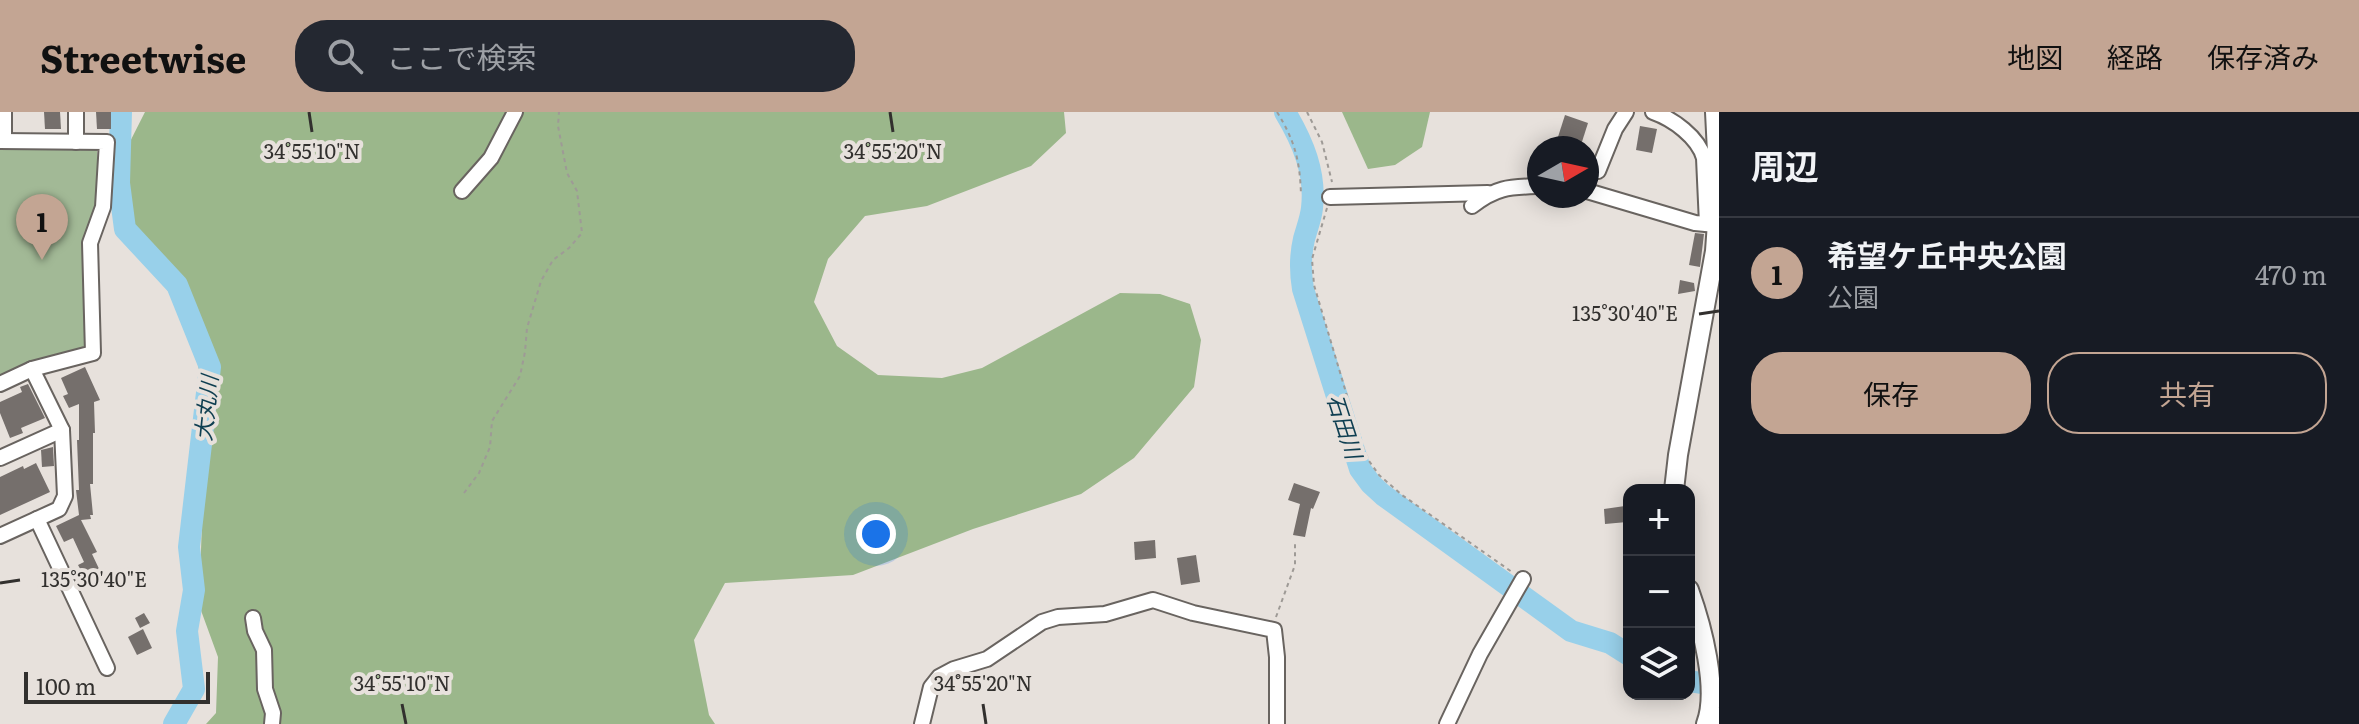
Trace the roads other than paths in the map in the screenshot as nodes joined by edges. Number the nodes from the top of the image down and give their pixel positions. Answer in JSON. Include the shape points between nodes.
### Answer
{"nodes":[{"id":1,"x":4,"y":112,"type":"edge"},
{"id":2,"x":76,"y":112,"type":"edge"},
{"id":3,"x":515,"y":112,"type":"edge"},
{"id":4,"x":1626,"y":112,"type":"edge"},
{"id":5,"x":1653,"y":112,"type":"edge"},
{"id":6,"x":1715,"y":112,"type":"edge"},
{"id":7,"x":2,"y":141,"type":"edge"},
{"id":8,"x":76,"y":142,"type":"junction"},
{"id":9,"x":1599,"y":169,"type":"edge"},
{"id":10,"x":1527,"y":187,"type":"edge"},
{"id":11,"x":462,"y":191,"type":"dead end"},
{"id":12,"x":1488,"y":193,"type":"junction"},
{"id":13,"x":1719,"y":194,"type":"edge"},
{"id":14,"x":1599,"y":195,"type":"edge"},
{"id":15,"x":1330,"y":197,"type":"road end"},
{"id":16,"x":1472,"y":206,"type":"dead end"},
{"id":17,"x":1712,"y":225,"type":"junction"},
{"id":18,"x":1714,"y":284,"type":"edge"},
{"id":19,"x":32,"y":369,"type":"junction"},
{"id":20,"x":0,"y":384,"type":"edge"},
{"id":21,"x":62,"y":430,"type":"junction"},
{"id":22,"x":0,"y":458,"type":"edge"},
{"id":23,"x":1675,"y":484,"type":"edge"},
{"id":24,"x":37,"y":519,"type":"junction"},
{"id":25,"x":0,"y":536,"type":"edge"},
{"id":26,"x":1523,"y":579,"type":"road end"},
{"id":27,"x":1695,"y":607,"type":"edge"},
{"id":28,"x":253,"y":618,"type":"dead end"},
{"id":29,"x":107,"y":668,"type":"dead end"},
{"id":30,"x":1714,"y":720,"type":"edge"},
{"id":31,"x":272,"y":724,"type":"edge"},
{"id":32,"x":922,"y":724,"type":"edge"},
{"id":33,"x":1277,"y":724,"type":"edge"},
{"id":34,"x":1447,"y":724,"type":"edge"}],
"edges":[{"from":1,"to":7,"type":"street"},
{"from":2,"to":8,"type":"street"},
{"from":3,"to":11,"type":"street","via":[[491,158]]},
{"from":4,"to":9,"type":"street"},
{"from":5,"to":17,"type":"street","via":[[1669,118],[1701,148]]},
{"from":6,"to":13,"type":"main road"},
{"from":7,"to":8,"type":"street"},
{"from":8,"to":19,"type":"street","via":[[107,142],[103,207],[90,243],[93,353]]},
{"from":10,"to":12,"type":"street"},
{"from":12,"to":15,"type":"street"},
{"from":12,"to":16,"type":"street"},
{"from":13,"to":17,"type":"main road"},
{"from":14,"to":17,"type":"street"},
{"from":17,"to":18,"type":"main road"},
{"from":18,"to":23,"type":"main road"},
{"from":19,"to":20,"type":"street"},
{"from":19,"to":21,"type":"street"},
{"from":21,"to":22,"type":"street"},
{"from":21,"to":24,"type":"street","via":[[65,496],[59,509]]},
{"from":24,"to":25,"type":"street"},
{"from":24,"to":29,"type":"street"},
{"from":26,"to":34,"type":"street"},
{"from":27,"to":30,"type":"main road","via":[[1716,676]]},
{"from":28,"to":31,"type":"street","via":[[264,650]]},
{"from":32,"to":33,"type":"street","via":[[931,687],[939,677],[987,659],[1050,619],[1105,614],[1153,600],[1274,630]]}]}
